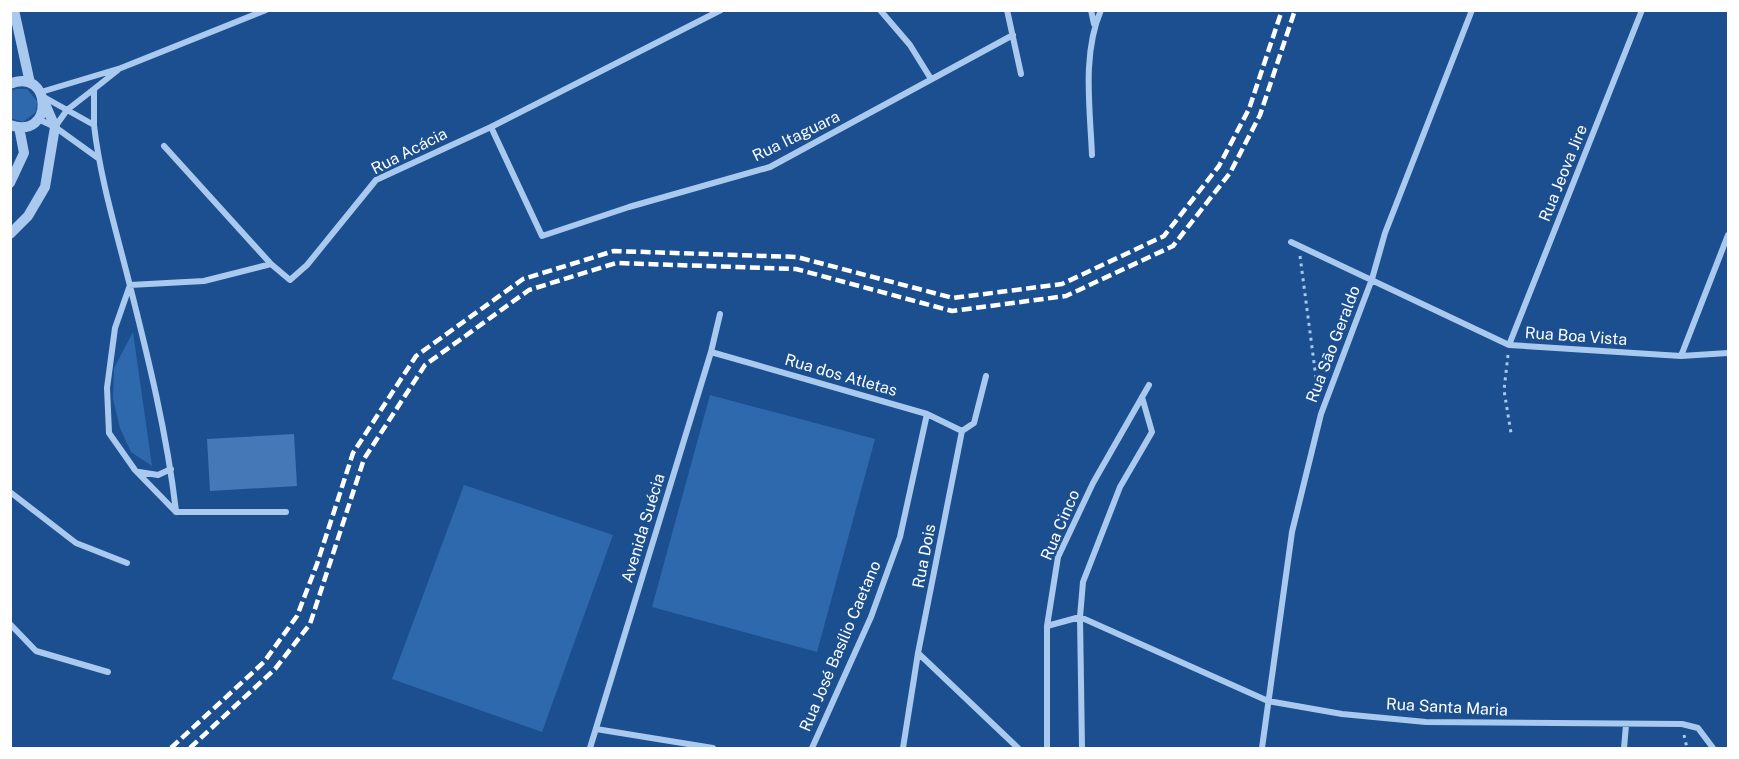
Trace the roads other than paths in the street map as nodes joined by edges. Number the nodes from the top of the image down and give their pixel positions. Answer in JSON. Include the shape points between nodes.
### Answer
{"nodes":[{"id":1,"x":14,"y":10,"type":"edge"},
{"id":2,"x":266,"y":10,"type":"edge"},
{"id":3,"x":721,"y":10,"type":"edge"},
{"id":4,"x":880,"y":10,"type":"edge"},
{"id":5,"x":1007,"y":10,"type":"edge"},
{"id":6,"x":1101,"y":10,"type":"edge"},
{"id":7,"x":1472,"y":10,"type":"edge"},
{"id":8,"x":1642,"y":10,"type":"edge"},
{"id":9,"x":1092,"y":11,"type":"edge"},
{"id":10,"x":1095,"y":25,"type":"junction"},
{"id":11,"x":1013,"y":35,"type":"junction"},
{"id":12,"x":120,"y":68,"type":"junction"},
{"id":13,"x":1021,"y":75,"type":"dead end"},
{"id":14,"x":931,"y":79,"type":"junction"},
{"id":15,"x":30,"y":83,"type":"junction"},
{"id":16,"x":10,"y":84,"type":"edge"},
{"id":17,"x":94,"y":89,"type":"junction"},
{"id":18,"x":42,"y":96,"type":"junction"},
{"id":19,"x":68,"y":110,"type":"junction"},
{"id":20,"x":38,"y":120,"type":"junction"},
{"id":21,"x":94,"y":125,"type":"junction"},
{"id":22,"x":15,"y":126,"type":"edge"},
{"id":23,"x":55,"y":127,"type":"junction"},
{"id":24,"x":491,"y":127,"type":"junction"},
{"id":25,"x":164,"y":146,"type":"dead end"},
{"id":26,"x":1092,"y":155,"type":"dead end"},
{"id":27,"x":98,"y":158,"type":"junction"},
{"id":28,"x":10,"y":183,"type":"edge"},
{"id":29,"x":10,"y":234,"type":"edge"},
{"id":30,"x":1728,"y":235,"type":"edge"},
{"id":31,"x":1291,"y":242,"type":"dead end"},
{"id":32,"x":271,"y":264,"type":"junction"},
{"id":33,"x":1372,"y":279,"type":"junction"},
{"id":34,"x":130,"y":285,"type":"junction"},
{"id":35,"x":720,"y":314,"type":"dead end"},
{"id":36,"x":1509,"y":345,"type":"junction"},
{"id":37,"x":711,"y":352,"type":"junction"},
{"id":38,"x":1728,"y":353,"type":"edge"},
{"id":39,"x":1681,"y":356,"type":"junction"},
{"id":40,"x":986,"y":376,"type":"dead end"},
{"id":41,"x":1149,"y":385,"type":"dead end"},
{"id":42,"x":1142,"y":397,"type":"junction"},
{"id":43,"x":927,"y":414,"type":"junction"},
{"id":44,"x":962,"y":431,"type":"junction"},
{"id":45,"x":171,"y":469,"type":"junction"},
{"id":46,"x":135,"y":471,"type":"junction"},
{"id":47,"x":10,"y":492,"type":"edge"},
{"id":48,"x":176,"y":512,"type":"junction"},
{"id":49,"x":286,"y":512,"type":"dead end"},
{"id":50,"x":128,"y":563,"type":"dead end"},
{"id":51,"x":1080,"y":617,"type":"junction"},
{"id":52,"x":10,"y":624,"type":"edge"},
{"id":53,"x":1047,"y":626,"type":"junction"},
{"id":54,"x":918,"y":653,"type":"junction"},
{"id":55,"x":108,"y":672,"type":"dead end"},
{"id":56,"x":1268,"y":701,"type":"junction"},
{"id":57,"x":1626,"y":725,"type":"junction"},
{"id":58,"x":596,"y":729,"type":"junction"},
{"id":59,"x":590,"y":748,"type":"edge"},
{"id":60,"x":713,"y":748,"type":"edge"},
{"id":61,"x":812,"y":748,"type":"edge"},
{"id":62,"x":903,"y":748,"type":"edge"},
{"id":63,"x":1018,"y":748,"type":"edge"},
{"id":64,"x":1047,"y":748,"type":"edge"},
{"id":65,"x":1082,"y":748,"type":"edge"},
{"id":66,"x":1262,"y":748,"type":"edge"},
{"id":67,"x":1624,"y":748,"type":"edge"},
{"id":68,"x":1713,"y":748,"type":"edge"}],
"edges":[{"from":1,"to":15,"type":"street"},
{"from":2,"to":12,"type":"street"},
{"from":3,"to":24,"type":"street","name":"Rua Acácia"},
{"from":4,"to":14,"type":"street","via":[[910,45]]},
{"from":5,"to":11,"type":"street"},
{"from":6,"to":10,"type":"street"},
{"from":7,"to":33,"type":"street","name":"Rua São Geraldo","via":[[1385,233]]},
{"from":8,"to":36,"type":"street","name":"Rua Jeova Jire"},
{"from":9,"to":10,"type":"street"},
{"from":10,"to":26,"type":"street","via":[[1088,89]]},
{"from":11,"to":13,"type":"street"},
{"from":11,"to":14,"type":"street","name":"Rua Itaguara"},
{"from":12,"to":17,"type":"street"},
{"from":12,"to":18,"type":"street"},
{"from":14,"to":24,"type":"street","name":"Rua Itaguara","via":[[770,167],[542,236]]},
{"from":15,"to":16,"type":"street"},
{"from":15,"to":18,"type":"street"},
{"from":17,"to":19,"type":"street"},
{"from":17,"to":21,"type":"street"},
{"from":18,"to":19,"type":"street"},
{"from":18,"to":20,"type":"street","via":[[44,106]]},
{"from":18,"to":23,"type":"street"},
{"from":19,"to":21,"type":"street"},
{"from":19,"to":23,"type":"street"},
{"from":20,"to":22,"type":"street","via":[[26,127]]},
{"from":20,"to":23,"type":"street"},
{"from":21,"to":27,"type":"street"},
{"from":22,"to":28,"type":"street","via":[[24,153]]},
{"from":23,"to":27,"type":"street"},
{"from":23,"to":29,"type":"street","via":[[45,187],[28,216]]},
{"from":24,"to":32,"type":"street","name":"Rua Acácia","via":[[375,180],[307,265],[290,280]]},
{"from":25,"to":32,"type":"street"},
{"from":27,"to":34,"type":"street"},
{"from":30,"to":39,"type":"street"},
{"from":31,"to":33,"type":"street","name":"Rua Boa Vista"},
{"from":32,"to":34,"type":"street","via":[[204,281]]},
{"from":33,"to":36,"type":"street","name":"Rua Boa Vista"},
{"from":33,"to":56,"type":"street","name":"Rua São Geraldo","via":[[1320,414],[1292,532]]},
{"from":34,"to":45,"type":"street"},
{"from":34,"to":46,"type":"street","via":[[115,328],[107,388],[109,433]]},
{"from":35,"to":37,"type":"street","name":"Avenida Suécia"},
{"from":36,"to":39,"type":"street","name":"Rua Boa Vista"},
{"from":37,"to":43,"type":"street","name":"Rua dos Atletas"},
{"from":37,"to":58,"type":"street","name":"Avenida Suécia"},
{"from":38,"to":39,"type":"street","name":"Rua Boa Vista"},
{"from":40,"to":44,"type":"street","name":"Rua Dois","via":[[974,423]]},
{"from":41,"to":42,"type":"street","name":"Rua Cinco"},
{"from":42,"to":51,"type":"street","via":[[1152,432],[1120,487],[1083,582]]},
{"from":42,"to":53,"type":"street","name":"Rua Cinco","via":[[1093,483],[1058,557]]},
{"from":43,"to":44,"type":"street","name":"Rua dos Atletas"},
{"from":43,"to":61,"type":"street","name":"Rua José Basílio Caetano","via":[[900,537],[871,617]]},
{"from":44,"to":54,"type":"street","name":"Rua Dois"},
{"from":45,"to":46,"type":"street","via":[[158,476]]},
{"from":45,"to":48,"type":"street"},
{"from":46,"to":48,"type":"street"},
{"from":47,"to":50,"type":"street","via":[[76,543]]},
{"from":48,"to":49,"type":"street"},
{"from":51,"to":53,"type":"street"},
{"from":51,"to":56,"type":"street","name":"Rua Santa Maria"},
{"from":51,"to":65,"type":"street"},
{"from":52,"to":55,"type":"street","via":[[36,651]]},
{"from":53,"to":64,"type":"street","name":"Rua Cinco"},
{"from":54,"to":62,"type":"street","name":"Rua Dois"},
{"from":54,"to":63,"type":"street"},
{"from":56,"to":57,"type":"street","name":"Rua Santa Maria","via":[[1342,714],[1426,722]]},
{"from":56,"to":66,"type":"street"},
{"from":57,"to":67,"type":"street"},
{"from":57,"to":68,"type":"street","name":"Rua Santa Maria","via":[[1682,724],[1698,728]]},
{"from":58,"to":59,"type":"street","name":"Avenida Suécia"},
{"from":58,"to":60,"type":"street"}]}
